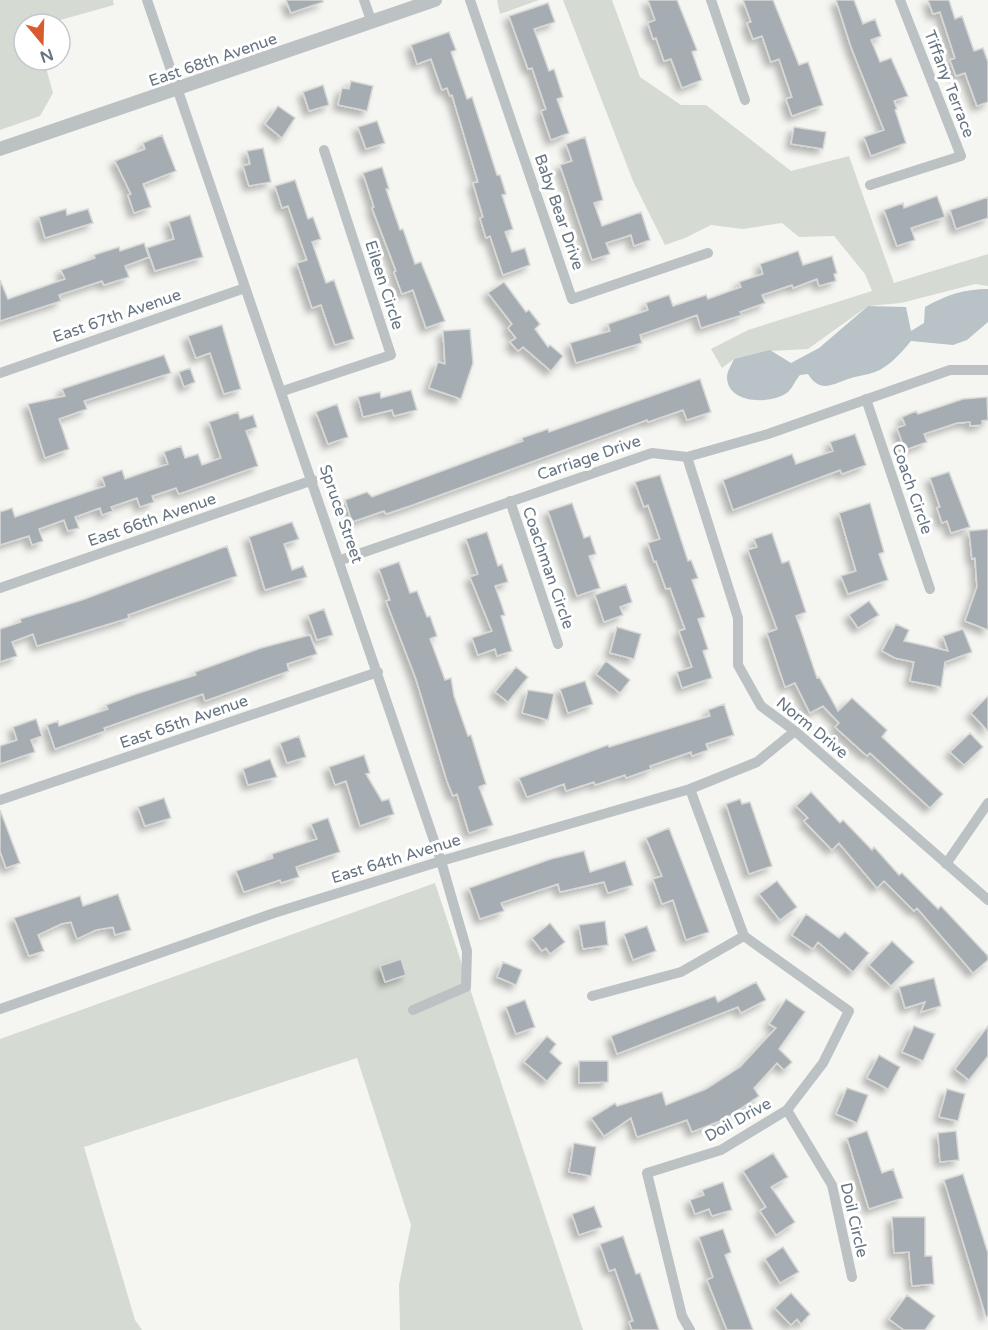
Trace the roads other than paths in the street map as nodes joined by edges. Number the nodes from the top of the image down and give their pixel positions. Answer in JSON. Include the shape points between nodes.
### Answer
{"nodes":[{"id":1,"x":147,"y":0,"type":"edge"},
{"id":2,"x":364,"y":0,"type":"edge"},
{"id":3,"x":435,"y":0,"type":"edge"},
{"id":4,"x":470,"y":0,"type":"edge"},
{"id":5,"x":711,"y":0,"type":"edge"},
{"id":6,"x":900,"y":0,"type":"edge"},
{"id":7,"x":372,"y":23,"type":"junction"},
{"id":8,"x":178,"y":89,"type":"junction"},
{"id":9,"x":745,"y":100,"type":"dead end"},
{"id":10,"x":0,"y":149,"type":"edge"},
{"id":11,"x":324,"y":150,"type":"dead end"},
{"id":12,"x":870,"y":185,"type":"dead end"},
{"id":13,"x":708,"y":252,"type":"dead end"},
{"id":14,"x":245,"y":288,"type":"junction"},
{"id":15,"x":988,"y":370,"type":"edge"},
{"id":16,"x":0,"y":373,"type":"edge"},
{"id":17,"x":283,"y":391,"type":"junction"},
{"id":18,"x":866,"y":399,"type":"junction"},
{"id":19,"x":687,"y":457,"type":"junction"},
{"id":20,"x":313,"y":480,"type":"junction"},
{"id":21,"x":510,"y":501,"type":"junction"},
{"id":22,"x":340,"y":560,"type":"junction"},
{"id":23,"x":0,"y":588,"type":"edge"},
{"id":24,"x":930,"y":589,"type":"dead end"},
{"id":25,"x":558,"y":644,"type":"dead end"},
{"id":26,"x":378,"y":672,"type":"junction"},
{"id":27,"x":795,"y":731,"type":"junction"},
{"id":28,"x":690,"y":789,"type":"junction"},
{"id":29,"x":0,"y":800,"type":"edge"},
{"id":30,"x":988,"y":803,"type":"edge"},
{"id":31,"x":441,"y":861,"type":"junction"},
{"id":32,"x":946,"y":864,"type":"junction"},
{"id":33,"x":988,"y":900,"type":"edge"},
{"id":34,"x":744,"y":936,"type":"junction"},
{"id":35,"x":592,"y":996,"type":"dead end"},
{"id":36,"x":0,"y":1009,"type":"edge"},
{"id":37,"x":413,"y":1010,"type":"dead end"},
{"id":38,"x":787,"y":1110,"type":"junction"},
{"id":39,"x":852,"y":1277,"type":"dead end"},
{"id":40,"x":690,"y":1330,"type":"edge"}],
"edges":[{"from":1,"to":8,"type":"street","name":"Spruce Street"},
{"from":2,"to":7,"type":"street"},
{"from":3,"to":7,"type":"street","name":"East 68th Avenue"},
{"from":4,"to":13,"type":"street","name":"Baby Bear Drive","via":[[572,299]]},
{"from":5,"to":9,"type":"street"},
{"from":6,"to":12,"type":"street","name":"Tiffany Terrace","via":[[961,156]]},
{"from":7,"to":8,"type":"street","name":"East 68th Avenue"},
{"from":8,"to":10,"type":"street","name":"East 68th Avenue"},
{"from":8,"to":14,"type":"street","name":"Spruce Street"},
{"from":11,"to":17,"type":"street","name":"Eileen Circle","via":[[391,355]]},
{"from":14,"to":16,"type":"street","name":"East 67th Avenue"},
{"from":14,"to":17,"type":"street","name":"Spruce Street"},
{"from":15,"to":18,"type":"street","name":"Carriage Drive","via":[[950,370]]},
{"from":17,"to":20,"type":"street","name":"Spruce Street"},
{"from":18,"to":19,"type":"street","name":"Carriage Drive","via":[[768,434]]},
{"from":18,"to":24,"type":"street","name":"Coach Circle"},
{"from":19,"to":21,"type":"street","name":"Carriage Drive","via":[[652,453]]},
{"from":19,"to":27,"type":"street","name":"Norm Drive","via":[[738,618],[738,665],[761,706]]},
{"from":20,"to":22,"type":"street","name":"Spruce Street"},
{"from":20,"to":23,"type":"street","name":"East 66th Avenue"},
{"from":21,"to":22,"type":"street","name":"Carriage Drive"},
{"from":21,"to":25,"type":"street","name":"Coachman Circle"},
{"from":22,"to":26,"type":"street","name":"Spruce Street"},
{"from":26,"to":29,"type":"street","name":"East 65th Avenue"},
{"from":26,"to":31,"type":"street","name":"Spruce Street"},
{"from":27,"to":28,"type":"street","name":"East 64th Avenue","via":[[757,762]]},
{"from":27,"to":32,"type":"street","name":"Norm Drive"},
{"from":28,"to":31,"type":"street","name":"East 64th Avenue"},
{"from":28,"to":34,"type":"street"},
{"from":30,"to":32,"type":"street"},
{"from":31,"to":36,"type":"street","name":"East 64th Avenue","via":[[274,913]]},
{"from":31,"to":37,"type":"street","name":"Spruce Street","via":[[467,951],[466,987]]},
{"from":32,"to":33,"type":"street","name":"Norm Drive"},
{"from":34,"to":35,"type":"street","via":[[681,972]]},
{"from":34,"to":38,"type":"street","name":"Doil Drive","via":[[849,1011],[823,1063]]},
{"from":38,"to":39,"type":"street","name":"Doil Circle","via":[[832,1185]]},
{"from":38,"to":40,"type":"street","name":"Doil Drive","via":[[721,1150],[647,1173],[682,1316]]}]}
